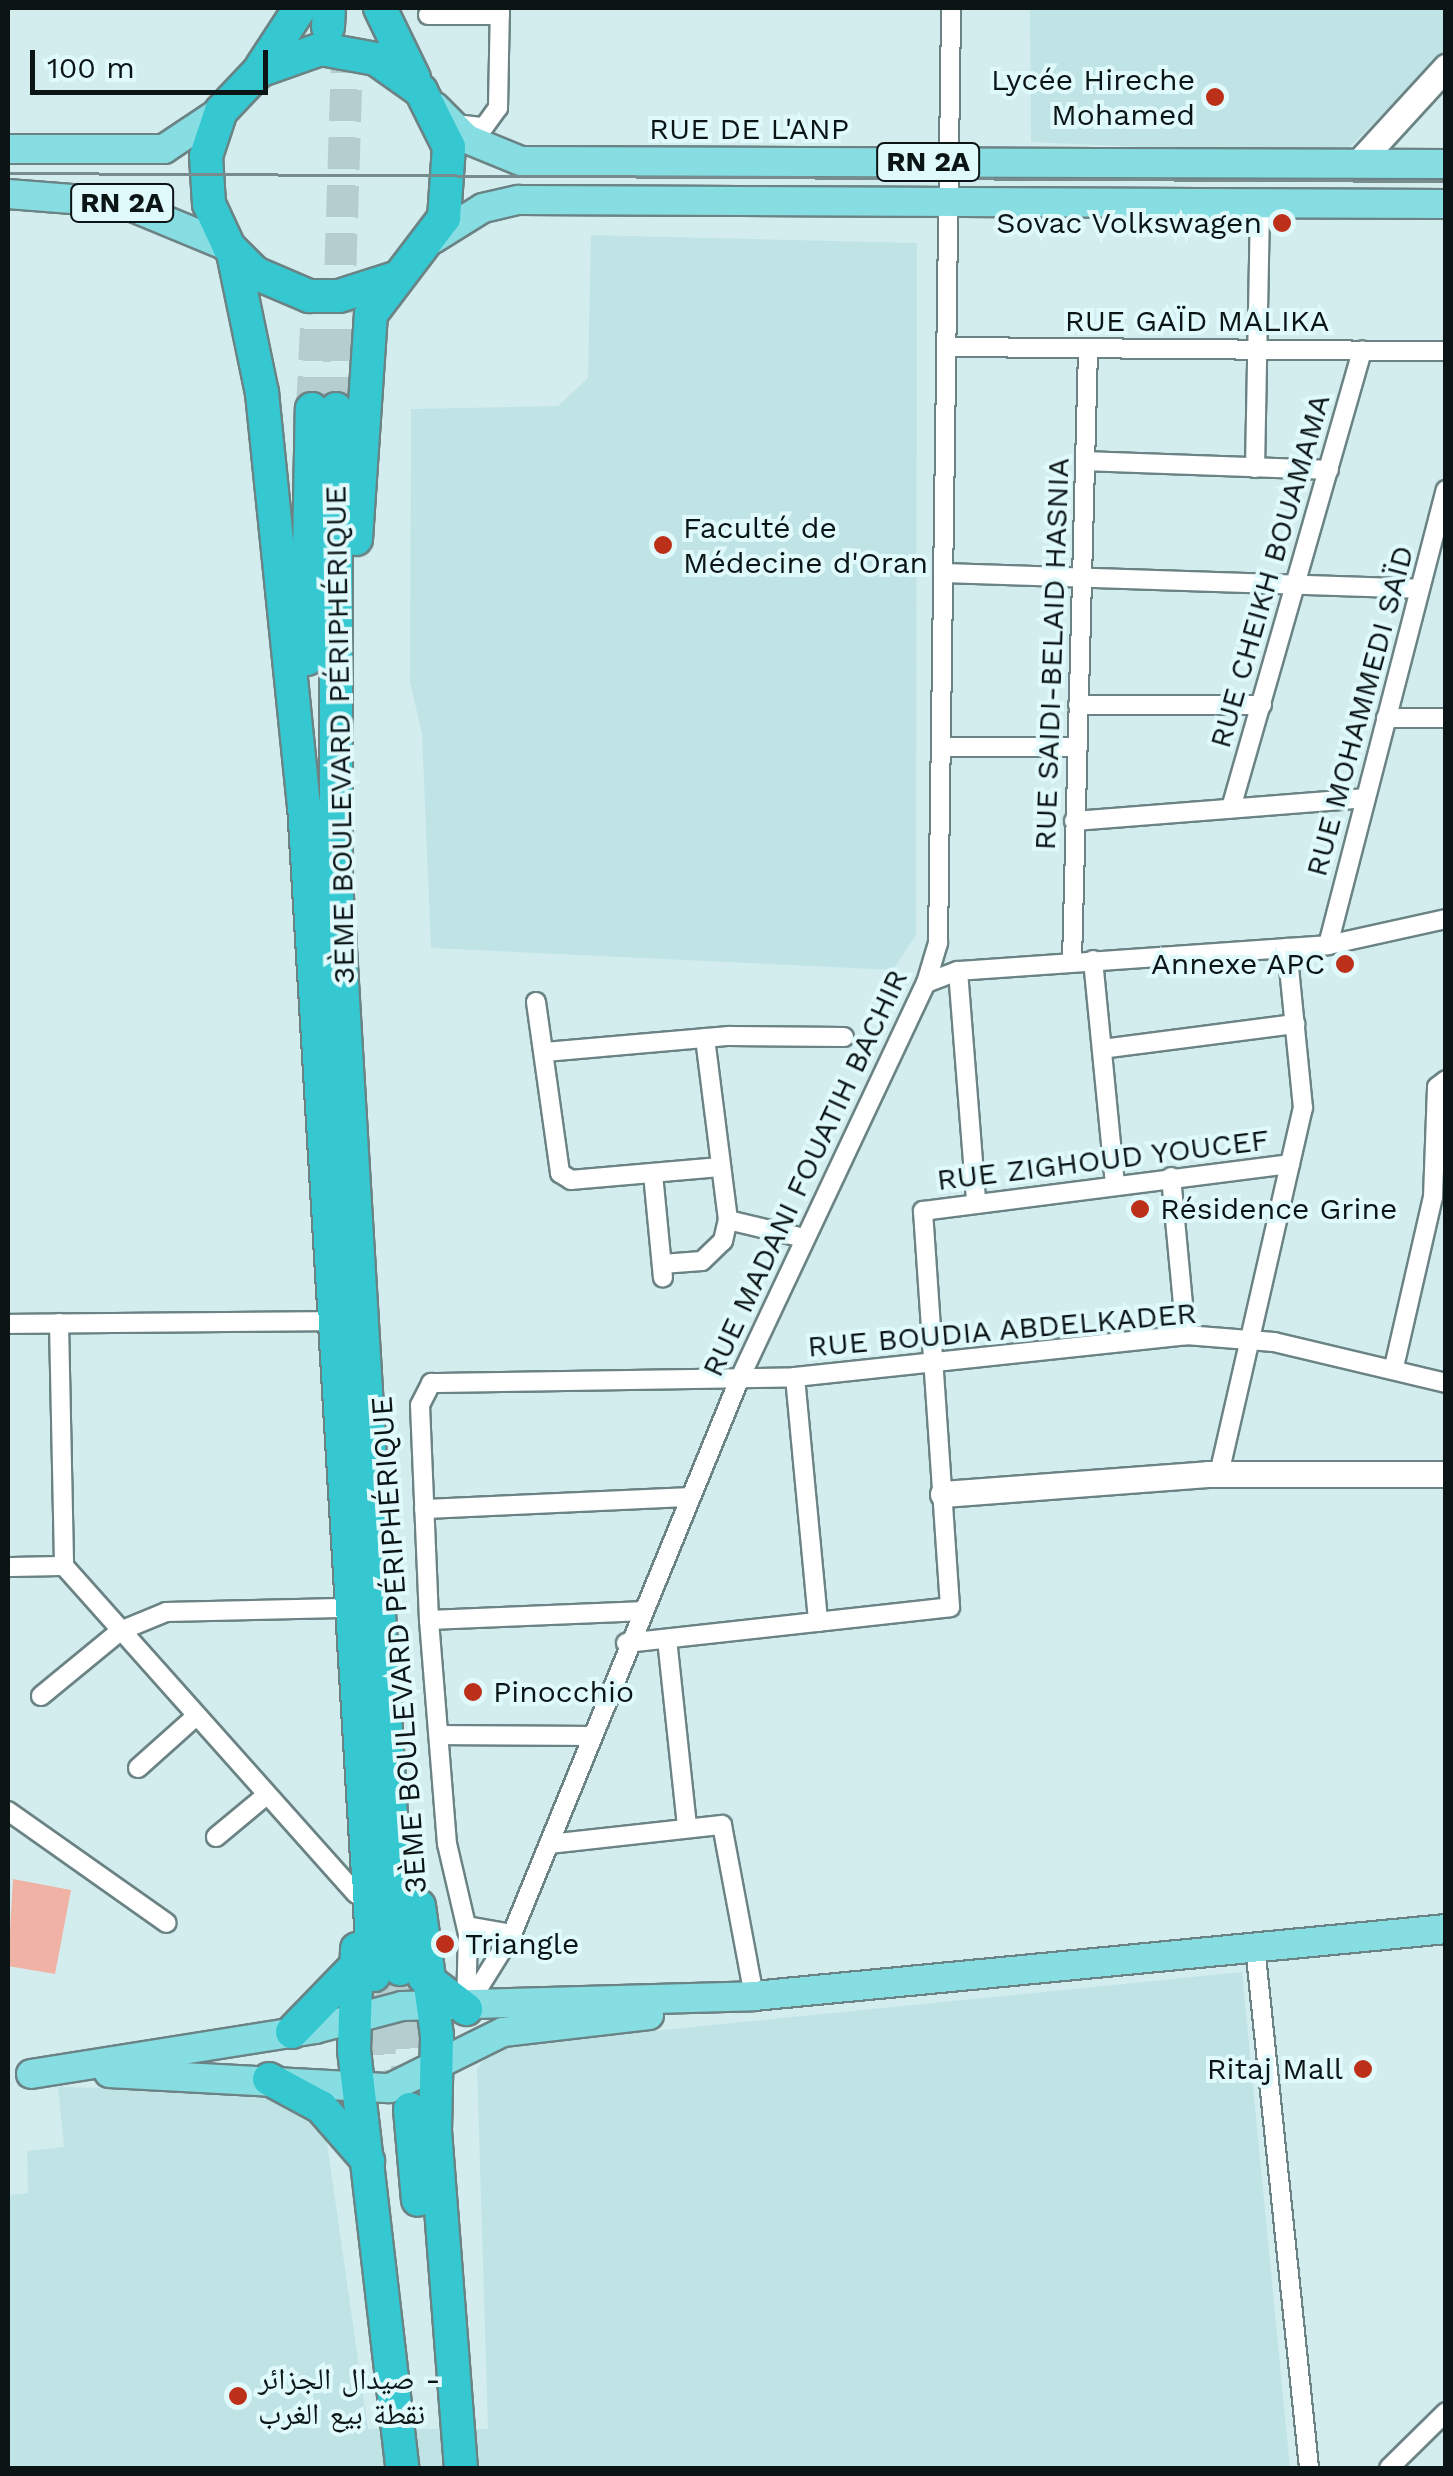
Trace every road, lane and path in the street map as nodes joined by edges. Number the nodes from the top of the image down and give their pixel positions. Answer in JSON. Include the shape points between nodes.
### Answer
{"nodes":[{"id":1,"x":300,"y":8,"type":"edge"},
{"id":2,"x":380,"y":8,"type":"edge"},
{"id":3,"x":951,"y":8,"type":"edge"},
{"id":4,"x":500,"y":11,"type":"edge"},
{"id":5,"x":428,"y":16,"type":"dead end"},
{"id":6,"x":1446,"y":67,"type":"edge"},
{"id":7,"x":258,"y":71,"type":"junction"},
{"id":8,"x":434,"y":105,"type":"junction"},
{"id":9,"x":222,"y":112,"type":"junction"},
{"id":10,"x":8,"y":149,"type":"edge"},
{"id":11,"x":1357,"y":164,"type":"junction"},
{"id":12,"x":1446,"y":164,"type":"edge"},
{"id":13,"x":952,"y":184,"type":"junction"},
{"id":14,"x":8,"y":194,"type":"edge"},
{"id":15,"x":1446,"y":204,"type":"edge"},
{"id":16,"x":1260,"y":205,"type":"junction"},
{"id":17,"x":433,"y":239,"type":"junction"},
{"id":18,"x":231,"y":250,"type":"junction"},
{"id":19,"x":394,"y":278,"type":"junction"},
{"id":20,"x":949,"y":348,"type":"junction"},
{"id":21,"x":1088,"y":348,"type":"junction"},
{"id":22,"x":1257,"y":349,"type":"junction"},
{"id":23,"x":1362,"y":350,"type":"junction"},
{"id":24,"x":1446,"y":350,"type":"edge"},
{"id":25,"x":1084,"y":460,"type":"junction"},
{"id":26,"x":1255,"y":468,"type":"junction"},
{"id":27,"x":1329,"y":470,"type":"junction"},
{"id":28,"x":1446,"y":490,"type":"edge"},
{"id":29,"x":945,"y":572,"type":"junction"},
{"id":30,"x":1446,"y":574,"type":"edge"},
{"id":31,"x":1081,"y":580,"type":"junction"},
{"id":32,"x":1422,"y":581,"type":"junction"},
{"id":33,"x":1298,"y":586,"type":"junction"},
{"id":34,"x":1078,"y":705,"type":"junction"},
{"id":35,"x":1262,"y":705,"type":"junction"},
{"id":36,"x":1386,"y":718,"type":"junction"},
{"id":37,"x":1446,"y":718,"type":"edge"},
{"id":38,"x":944,"y":746,"type":"junction"},
{"id":39,"x":1076,"y":747,"type":"junction"},
{"id":40,"x":1364,"y":798,"type":"junction"},
{"id":41,"x":304,"y":804,"type":"junction"},
{"id":42,"x":1231,"y":808,"type":"junction"},
{"id":43,"x":1074,"y":822,"type":"junction"},
{"id":44,"x":336,"y":880,"type":"junction"},
{"id":45,"x":1446,"y":919,"type":"edge"},
{"id":46,"x":1328,"y":945,"type":"junction"},
{"id":47,"x":1287,"y":948,"type":"junction"},
{"id":48,"x":1093,"y":960,"type":"junction"},
{"id":49,"x":1072,"y":961,"type":"junction"},
{"id":50,"x":958,"y":971,"type":"junction"},
{"id":51,"x":926,"y":983,"type":"junction"},
{"id":52,"x":536,"y":1002,"type":"dead end"},
{"id":53,"x":1296,"y":1024,"type":"junction"},
{"id":54,"x":844,"y":1037,"type":"dead end"},
{"id":55,"x":705,"y":1038,"type":"junction"},
{"id":56,"x":1102,"y":1049,"type":"junction"},
{"id":57,"x":545,"y":1052,"type":"junction"},
{"id":58,"x":1446,"y":1080,"type":"edge"},
{"id":59,"x":1290,"y":1164,"type":"junction"},
{"id":60,"x":719,"y":1168,"type":"junction"},
{"id":61,"x":653,"y":1174,"type":"junction"},
{"id":62,"x":1171,"y":1177,"type":"junction"},
{"id":63,"x":1116,"y":1184,"type":"junction"},
{"id":64,"x":976,"y":1201,"type":"junction"},
{"id":65,"x":728,"y":1220,"type":"junction"},
{"id":66,"x":804,"y":1238,"type":"junction"},
{"id":67,"x":333,"y":1321,"type":"junction"},
{"id":68,"x":59,"y":1323,"type":"junction"},
{"id":69,"x":8,"y":1324,"type":"edge"},
{"id":70,"x":1186,"y":1335,"type":"junction"},
{"id":71,"x":1250,"y":1340,"type":"junction"},
{"id":72,"x":934,"y":1362,"type":"junction"},
{"id":73,"x":1394,"y":1367,"type":"junction"},
{"id":74,"x":795,"y":1376,"type":"junction"},
{"id":75,"x":739,"y":1380,"type":"junction"},
{"id":76,"x":1446,"y":1383,"type":"edge"},
{"id":77,"x":339,"y":1410,"type":"junction"},
{"id":78,"x":1219,"y":1474,"type":"junction"},
{"id":79,"x":1446,"y":1474,"type":"edge"},
{"id":80,"x":943,"y":1494,"type":"junction"},
{"id":81,"x":688,"y":1497,"type":"junction"},
{"id":82,"x":424,"y":1510,"type":"junction"},
{"id":83,"x":8,"y":1566,"type":"edge"},
{"id":84,"x":64,"y":1566,"type":"junction"},
{"id":85,"x":340,"y":1608,"type":"junction"},
{"id":86,"x":640,"y":1612,"type":"junction"},
{"id":87,"x":429,"y":1620,"type":"junction"},
{"id":88,"x":818,"y":1622,"type":"junction"},
{"id":89,"x":120,"y":1631,"type":"junction"},
{"id":90,"x":667,"y":1639,"type":"junction"},
{"id":91,"x":626,"y":1643,"type":"junction"},
{"id":92,"x":41,"y":1696,"type":"dead end"},
{"id":93,"x":195,"y":1717,"type":"junction"},
{"id":94,"x":439,"y":1735,"type":"junction"},
{"id":95,"x":588,"y":1736,"type":"junction"},
{"id":96,"x":138,"y":1768,"type":"dead end"},
{"id":97,"x":264,"y":1797,"type":"junction"},
{"id":98,"x":8,"y":1811,"type":"edge"},
{"id":99,"x":687,"y":1825,"type":"junction"},
{"id":100,"x":216,"y":1837,"type":"dead end"},
{"id":101,"x":549,"y":1844,"type":"junction"},
{"id":102,"x":356,"y":1894,"type":"junction"},
{"id":103,"x":167,"y":1923,"type":"dead end"},
{"id":104,"x":467,"y":1926,"type":"junction"},
{"id":105,"x":1446,"y":1928,"type":"edge"},
{"id":106,"x":512,"y":1934,"type":"junction"},
{"id":107,"x":1255,"y":1946,"type":"junction"},
{"id":108,"x":397,"y":1978,"type":"junction"},
{"id":109,"x":754,"y":1996,"type":"junction"},
{"id":110,"x":466,"y":2009,"type":"junction"},
{"id":111,"x":356,"y":2018,"type":"junction"},
{"id":112,"x":292,"y":2032,"type":"junction"},
{"id":113,"x":437,"y":2070,"type":"junction"},
{"id":114,"x":20,"y":2075,"type":"edge"},
{"id":115,"x":269,"y":2079,"type":"junction"},
{"id":116,"x":360,"y":2088,"type":"junction"},
{"id":117,"x":370,"y":2164,"type":"junction"},
{"id":118,"x":1446,"y":2412,"type":"edge"},
{"id":119,"x":402,"y":2468,"type":"edge"},
{"id":120,"x":416,"y":2468,"type":"edge"},
{"id":121,"x":440,"y":2468,"type":"edge"},
{"id":122,"x":461,"y":2468,"type":"edge"},
{"id":123,"x":1309,"y":2468,"type":"edge"},
{"id":124,"x":1389,"y":2468,"type":"edge"}],
"edges":[{"from":1,"to":7,"type":"highway"},
{"from":2,"to":8,"type":"highway"},
{"from":3,"to":13,"type":"street","name":"RUE MADANI FOUATIH BACHIR"},
{"from":4,"to":5,"type":"street"},
{"from":4,"to":8,"type":"street","via":[[498,108],[484,126]]},
{"from":6,"to":11,"type":"street"},
{"from":7,"to":8,"type":"highway","via":[[294,54],[349,51],[388,65]]},
{"from":7,"to":9,"type":"highway"},
{"from":8,"to":13,"type":"main road","name":"RUE DE L'ANP","number":"RN 2A","via":[[497,156],[520,161]]},
{"from":8,"to":17,"type":"highway","via":[[452,171]]},
{"from":9,"to":10,"type":"main road","number":"RN 2A","via":[[164,149]]},
{"from":9,"to":18,"type":"highway","via":[[206,179]]},
{"from":11,"to":12,"type":"main road","name":"RUE DE L'ANP","number":"RN 2A"},
{"from":11,"to":13,"type":"main road","name":"RUE DE L'ANP","number":"RN 2A"},
{"from":13,"to":16,"type":"main road","name":"RUE DE L'ANP","number":"RN 2A"},
{"from":13,"to":17,"type":"main road","name":"RUE DE L'ANP","number":"RN 2A","via":[[519,200],[482,208]]},
{"from":13,"to":20,"type":"street","name":"RUE MADANI FOUATIH BACHIR"},
{"from":14,"to":18,"type":"main road","number":"RN 2A","via":[[123,203]]},
{"from":15,"to":16,"type":"main road","name":"RUE DE L'ANP","number":"RN 2A"},
{"from":16,"to":22,"type":"street"},
{"from":17,"to":19,"type":"highway"},
{"from":18,"to":19,"type":"highway","via":[[268,280],[309,296],[339,296]]},
{"from":18,"to":41,"type":"highway","via":[[262,393]]},
{"from":19,"to":44,"type":"highway","via":[[371,314],[365,347]]},
{"from":20,"to":21,"type":"street","name":"RUE GAÏD MALIKA"},
{"from":20,"to":29,"type":"street","name":"RUE MADANI FOUATIH BACHIR"},
{"from":21,"to":22,"type":"street","name":"RUE GAÏD MALIKA"},
{"from":21,"to":25,"type":"street","name":"RUE SAIDI-BELAID HASNIA"},
{"from":22,"to":23,"type":"street","name":"RUE GAÏD MALIKA"},
{"from":22,"to":26,"type":"street"},
{"from":23,"to":24,"type":"street","name":"RUE GAÏD MALIKA"},
{"from":23,"to":27,"type":"street","name":"RUE CHEIKH BOUAMAMA"},
{"from":25,"to":26,"type":"street"},
{"from":25,"to":31,"type":"street","name":"RUE SAIDI-BELAID HASNIA"},
{"from":26,"to":27,"type":"street"},
{"from":27,"to":33,"type":"street","name":"RUE CHEIKH BOUAMAMA"},
{"from":28,"to":32,"type":"street","name":"RUE MOHAMMEDI SAÏD"},
{"from":29,"to":31,"type":"street"},
{"from":29,"to":38,"type":"street","name":"RUE MADANI FOUATIH BACHIR"},
{"from":30,"to":32,"type":"street"},
{"from":31,"to":33,"type":"street"},
{"from":31,"to":34,"type":"street","name":"RUE SAIDI-BELAID HASNIA"},
{"from":32,"to":33,"type":"street"},
{"from":32,"to":36,"type":"street","name":"RUE MOHAMMEDI SAÏD"},
{"from":33,"to":35,"type":"street","name":"RUE CHEIKH BOUAMAMA"},
{"from":34,"to":35,"type":"street"},
{"from":34,"to":39,"type":"street","name":"RUE SAIDI-BELAID HASNIA"},
{"from":35,"to":42,"type":"street","name":"RUE CHEIKH BOUAMAMA"},
{"from":36,"to":37,"type":"street"},
{"from":36,"to":40,"type":"street","name":"RUE MOHAMMEDI SAÏD"},
{"from":38,"to":39,"type":"street"},
{"from":38,"to":51,"type":"street","name":"RUE MADANI FOUATIH BACHIR","via":[[938,942]]},
{"from":39,"to":43,"type":"street","name":"RUE SAIDI-BELAID HASNIA"},
{"from":40,"to":42,"type":"street"},
{"from":40,"to":46,"type":"street","name":"RUE MOHAMMEDI SAÏD"},
{"from":41,"to":44,"type":"highway","name":"3ÈME BOULEVARD PÉRIPHÉRIQUE","via":[[324,409]]},
{"from":41,"to":67,"type":"highway"},
{"from":42,"to":43,"type":"street"},
{"from":43,"to":49,"type":"street","name":"RUE SAIDI-BELAID HASNIA"},
{"from":44,"to":108,"type":"highway","name":"3ÈME BOULEVARD PÉRIPHÉRIQUE","via":[[362,1301],[390,1488]]},
{"from":45,"to":46,"type":"street"},
{"from":46,"to":47,"type":"street"},
{"from":47,"to":48,"type":"street"},
{"from":47,"to":53,"type":"street"},
{"from":48,"to":49,"type":"street"},
{"from":48,"to":56,"type":"street"},
{"from":49,"to":50,"type":"street"},
{"from":50,"to":51,"type":"street"},
{"from":50,"to":64,"type":"street"},
{"from":51,"to":66,"type":"street","name":"RUE MADANI FOUATIH BACHIR"},
{"from":52,"to":57,"type":"street"},
{"from":53,"to":56,"type":"street"},
{"from":53,"to":59,"type":"street","via":[[1303,1108]]},
{"from":54,"to":55,"type":"street"},
{"from":55,"to":57,"type":"street"},
{"from":55,"to":60,"type":"street"},
{"from":56,"to":63,"type":"street"},
{"from":57,"to":61,"type":"street","via":[[560,1173],[571,1180]]},
{"from":58,"to":73,"type":"street","via":[[1436,1087],[1433,1196]]},
{"from":59,"to":62,"type":"street","name":"RUE ZIGHOUD YOUCEF"},
{"from":59,"to":71,"type":"street"},
{"from":60,"to":61,"type":"street"},
{"from":60,"to":65,"type":"street"},
{"from":61,"to":65,"type":"street","via":[[663,1271],[702,1261],[723,1241]]},
{"from":62,"to":63,"type":"street","name":"RUE ZIGHOUD YOUCEF"},
{"from":62,"to":70,"type":"street"},
{"from":63,"to":64,"type":"street","name":"RUE ZIGHOUD YOUCEF"},
{"from":64,"to":72,"type":"street","name":"RUE ZIGHOUD YOUCEF","via":[[923,1212]]},
{"from":65,"to":66,"type":"street"},
{"from":66,"to":75,"type":"street","name":"RUE MADANI FOUATIH BACHIR"},
{"from":67,"to":68,"type":"street"},
{"from":67,"to":77,"type":"highway"},
{"from":68,"to":69,"type":"street"},
{"from":68,"to":84,"type":"street"},
{"from":70,"to":71,"type":"street","name":"RUE BOUDIA ABDELKADER"},
{"from":70,"to":72,"type":"street","name":"RUE BOUDIA ABDELKADER"},
{"from":71,"to":73,"type":"street","name":"RUE BOUDIA ABDELKADER"},
{"from":71,"to":78,"type":"street"},
{"from":72,"to":74,"type":"street","name":"RUE BOUDIA ABDELKADER"},
{"from":72,"to":80,"type":"street"},
{"from":73,"to":76,"type":"street","name":"RUE BOUDIA ABDELKADER"},
{"from":74,"to":75,"type":"street","name":"RUE BOUDIA ABDELKADER"},
{"from":74,"to":88,"type":"street"},
{"from":75,"to":81,"type":"street","name":"RUE MADANI FOUATIH BACHIR"},
{"from":75,"to":82,"type":"street","name":"RUE BOUDIA ABDELKADER","via":[[437,1380],[420,1398]]},
{"from":77,"to":85,"type":"highway"},
{"from":77,"to":108,"type":"highway"},
{"from":78,"to":79,"type":"street"},
{"from":78,"to":80,"type":"street"},
{"from":80,"to":88,"type":"street","via":[[950,1607]]},
{"from":81,"to":82,"type":"street"},
{"from":81,"to":86,"type":"street","name":"RUE MADANI FOUATIH BACHIR"},
{"from":82,"to":87,"type":"street","name":"RUE BOUDIA ABDELKADER"},
{"from":83,"to":84,"type":"street"},
{"from":84,"to":89,"type":"street"},
{"from":85,"to":89,"type":"street","via":[[166,1612]]},
{"from":85,"to":102,"type":"highway"},
{"from":86,"to":87,"type":"street"},
{"from":86,"to":91,"type":"street","name":"RUE MADANI FOUATIH BACHIR"},
{"from":87,"to":94,"type":"street","name":"RUE BOUDIA ABDELKADER"},
{"from":88,"to":90,"type":"street"},
{"from":89,"to":92,"type":"street"},
{"from":89,"to":93,"type":"street"},
{"from":90,"to":91,"type":"street"},
{"from":90,"to":99,"type":"street"},
{"from":91,"to":95,"type":"street","name":"RUE MADANI FOUATIH BACHIR"},
{"from":93,"to":96,"type":"street"},
{"from":93,"to":97,"type":"street"},
{"from":94,"to":95,"type":"street"},
{"from":94,"to":104,"type":"street","name":"RUE BOUDIA ABDELKADER","via":[[449,1855]]},
{"from":95,"to":101,"type":"street","name":"RUE MADANI FOUATIH BACHIR"},
{"from":97,"to":100,"type":"street"},
{"from":97,"to":102,"type":"street"},
{"from":98,"to":103,"type":"street"},
{"from":99,"to":101,"type":"street"},
{"from":99,"to":109,"type":"street","via":[[712,1822],[727,1832]]},
{"from":101,"to":106,"type":"street","name":"RUE MADANI FOUATIH BACHIR"},
{"from":102,"to":108,"type":"highway"},
{"from":104,"to":106,"type":"street"},
{"from":104,"to":110,"type":"street","name":"RUE BOUDIA ABDELKADER"},
{"from":105,"to":107,"type":"main road"},
{"from":106,"to":110,"type":"street","name":"RUE MADANI FOUATIH BACHIR"},
{"from":107,"to":109,"type":"main road"},
{"from":107,"to":123,"type":"street"},
{"from":108,"to":110,"type":"highway"},
{"from":108,"to":111,"type":"highway"},
{"from":108,"to":111,"type":"main road"},
{"from":108,"to":112,"type":"highway"},
{"from":108,"to":113,"type":"highway","name":"3ÈME BOULEVARD PÉRIPHÉRIQUE"},
{"from":109,"to":110,"type":"main road"},
{"from":109,"to":113,"type":"main road","via":[[726,2006],[503,2032]]},
{"from":111,"to":112,"type":"main road"},
{"from":111,"to":116,"type":"highway"},
{"from":112,"to":114,"type":"main road"},
{"from":113,"to":116,"type":"main road","via":[[402,2086]]},
{"from":113,"to":122,"type":"highway","name":"3ÈME BOULEVARD PÉRIPHÉRIQUE"},
{"from":114,"to":115,"type":"main road"},
{"from":115,"to":116,"type":"main road"},
{"from":115,"to":117,"type":"highway","via":[[332,2116]]},
{"from":116,"to":117,"type":"highway"},
{"from":117,"to":119,"type":"highway"},
{"from":118,"to":124,"type":"street"},
{"from":120,"to":121,"type":"highway","via":[[397,2110]]}]}
